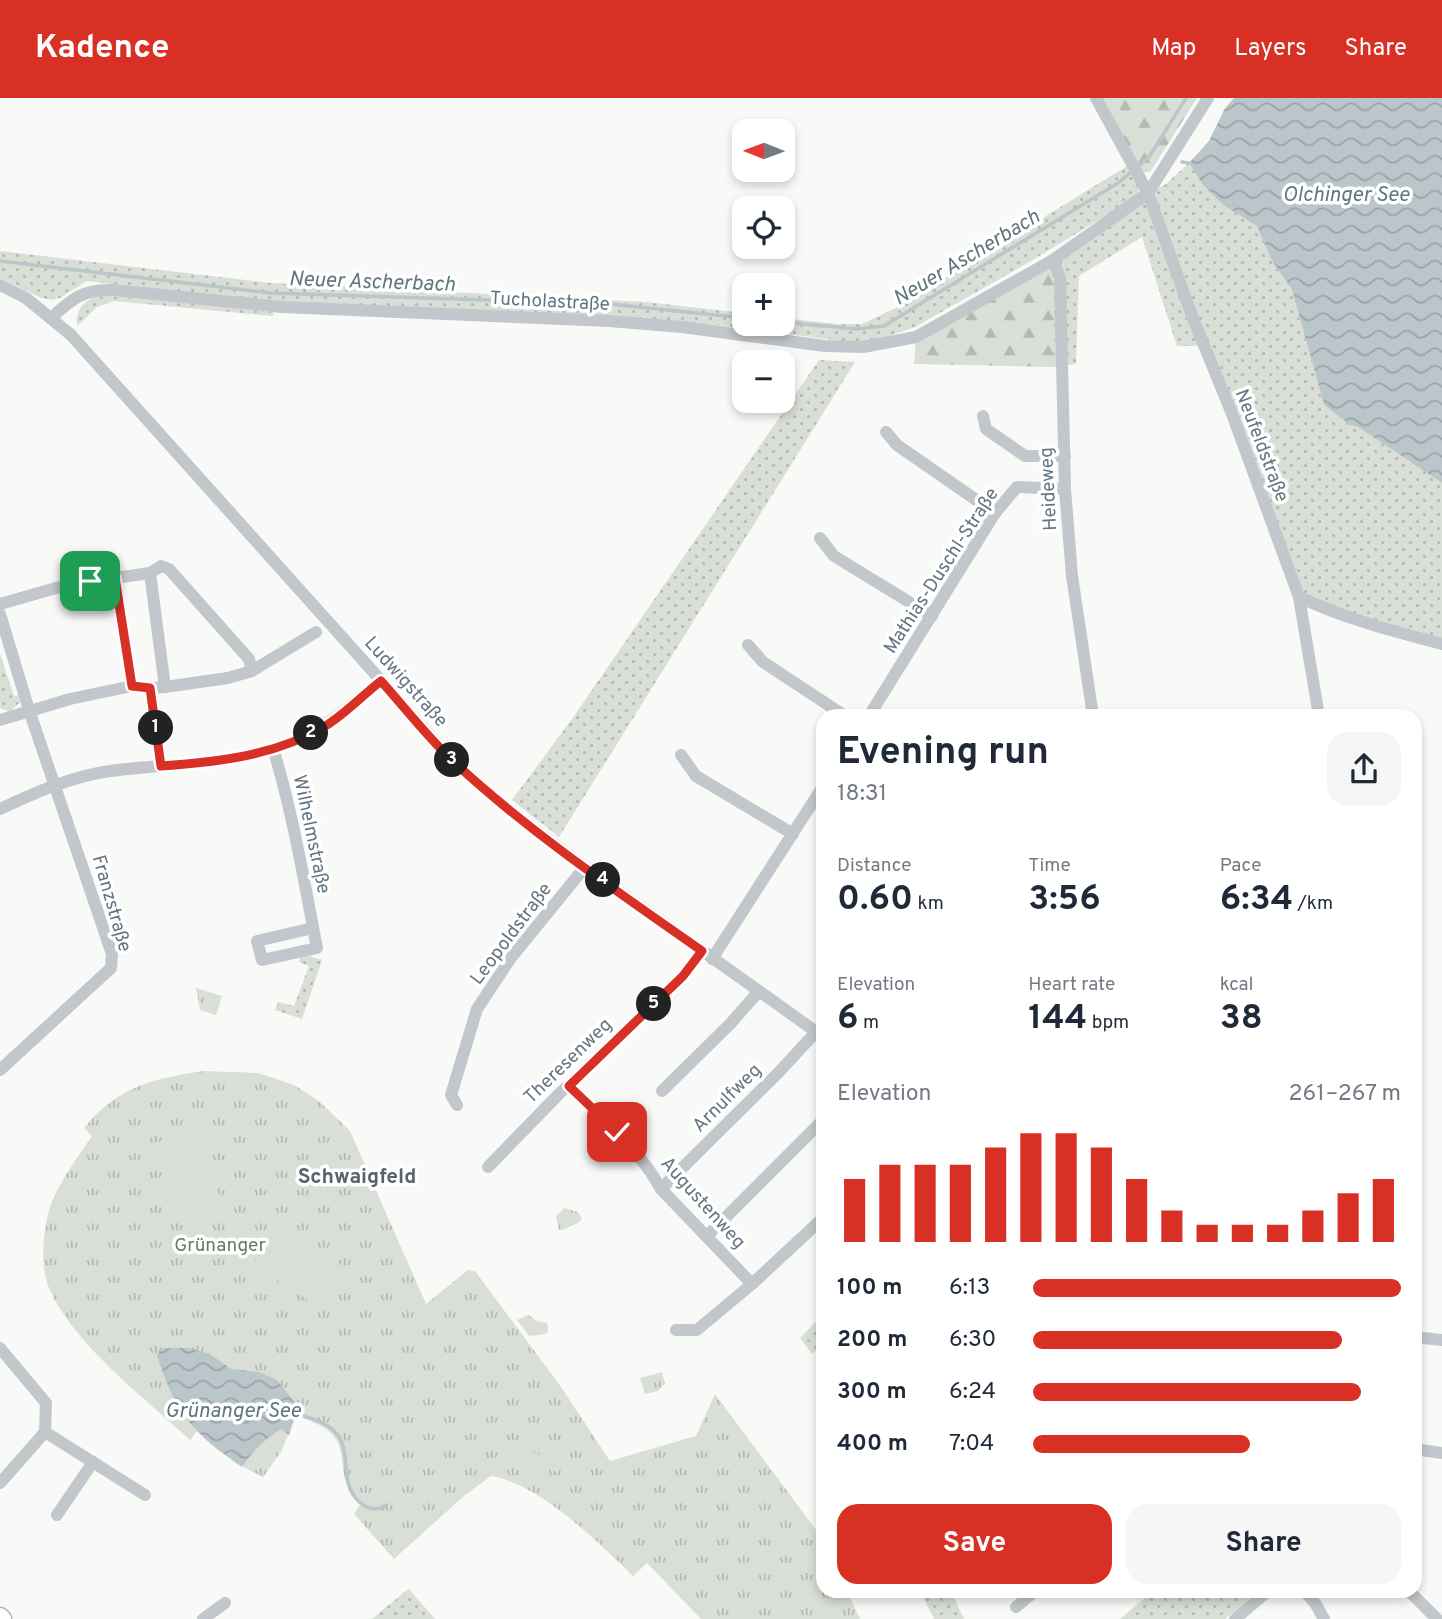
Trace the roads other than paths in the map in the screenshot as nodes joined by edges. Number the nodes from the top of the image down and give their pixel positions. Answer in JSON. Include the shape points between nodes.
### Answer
{"nodes":[{"id":1,"x":1096,"y":98,"type":"edge"},
{"id":2,"x":1208,"y":98,"type":"edge"},
{"id":3,"x":1148,"y":193,"type":"junction"},
{"id":4,"x":1053,"y":260,"type":"junction"},
{"id":5,"x":0,"y":285,"type":"edge"},
{"id":6,"x":51,"y":317,"type":"junction"},
{"id":7,"x":982,"y":416,"type":"dead end"},
{"id":8,"x":886,"y":432,"type":"dead end"},
{"id":9,"x":1065,"y":456,"type":"junction"},
{"id":10,"x":1065,"y":489,"type":"junction"},
{"id":11,"x":995,"y":513,"type":"junction"},
{"id":12,"x":820,"y":538,"type":"dead end"},
{"id":13,"x":149,"y":573,"type":"junction"},
{"id":14,"x":115,"y":578,"type":"junction"},
{"id":15,"x":1299,"y":597,"type":"junction"},
{"id":16,"x":0,"y":604,"type":"edge"},
{"id":17,"x":0,"y":614,"type":"edge"},
{"id":18,"x":932,"y":616,"type":"junction"},
{"id":19,"x":316,"y":632,"type":"dead end"},
{"id":20,"x":1442,"y":644,"type":"edge"},
{"id":21,"x":748,"y":645,"type":"dead end"},
{"id":22,"x":252,"y":671,"type":"junction"},
{"id":23,"x":381,"y":681,"type":"junction"},
{"id":24,"x":132,"y":686,"type":"junction"},
{"id":25,"x":165,"y":687,"type":"junction"},
{"id":26,"x":150,"y":688,"type":"junction"},
{"id":27,"x":834,"y":709,"type":"edge"},
{"id":28,"x":873,"y":709,"type":"edge"},
{"id":29,"x":1092,"y":709,"type":"edge"},
{"id":30,"x":1318,"y":709,"type":"edge"},
{"id":31,"x":29,"y":710,"type":"junction"},
{"id":32,"x":0,"y":720,"type":"edge"},
{"id":33,"x":273,"y":748,"type":"junction"},
{"id":34,"x":681,"y":755,"type":"dead end"},
{"id":35,"x":161,"y":766,"type":"junction"},
{"id":36,"x":56,"y":786,"type":"junction"},
{"id":37,"x":816,"y":798,"type":"edge"},
{"id":38,"x":0,"y":809,"type":"edge"},
{"id":39,"x":793,"y":834,"type":"junction"},
{"id":40,"x":585,"y":867,"type":"junction"},
{"id":41,"x":313,"y":928,"type":"junction"},
{"id":42,"x":707,"y":955,"type":"junction"},
{"id":43,"x":758,"y":992,"type":"junction"},
{"id":44,"x":816,"y":1032,"type":"edge"},
{"id":45,"x":816,"y":1037,"type":"edge"},
{"id":46,"x":0,"y":1070,"type":"edge"},
{"id":47,"x":569,"y":1086,"type":"junction"},
{"id":48,"x":662,"y":1091,"type":"dead end"},
{"id":49,"x":457,"y":1105,"type":"dead end"},
{"id":50,"x":816,"y":1127,"type":"edge"},
{"id":51,"x":488,"y":1167,"type":"dead end"},
{"id":52,"x":661,"y":1189,"type":"junction"},
{"id":53,"x":816,"y":1225,"type":"edge"},
{"id":54,"x":707,"y":1236,"type":"junction"},
{"id":55,"x":752,"y":1284,"type":"junction"},
{"id":56,"x":676,"y":1329,"type":"dead end"},
{"id":57,"x":1422,"y":1338,"type":"edge"},
{"id":58,"x":1442,"y":1340,"type":"edge"},
{"id":59,"x":2,"y":1355,"type":"edge"},
{"id":60,"x":45,"y":1432,"type":"junction"},
{"id":61,"x":1422,"y":1450,"type":"edge"},
{"id":62,"x":1442,"y":1453,"type":"edge"},
{"id":63,"x":93,"y":1462,"type":"junction"},
{"id":64,"x":0,"y":1483,"type":"edge"},
{"id":65,"x":145,"y":1495,"type":"dead end"},
{"id":66,"x":57,"y":1515,"type":"dead end"},
{"id":67,"x":1027,"y":1598,"type":"edge"},
{"id":68,"x":1260,"y":1598,"type":"edge"},
{"id":69,"x":1310,"y":1598,"type":"edge"},
{"id":70,"x":1416,"y":1598,"type":"edge"},
{"id":71,"x":225,"y":1603,"type":"dead end"},
{"id":72,"x":1016,"y":1607,"type":"dead end"},
{"id":73,"x":203,"y":1619,"type":"edge"},
{"id":74,"x":1235,"y":1619,"type":"edge"},
{"id":75,"x":1324,"y":1619,"type":"edge"},
{"id":76,"x":1437,"y":1619,"type":"edge"}],
"edges":[{"from":1,"to":3,"type":"street","name":"Neufeldstraße"},
{"from":2,"to":3,"type":"street"},
{"from":3,"to":4,"type":"street","name":"Tucholastraße"},
{"from":3,"to":15,"type":"street","name":"Neufeldstraße"},
{"from":4,"to":6,"type":"street","name":"Tucholastraße","via":[[916,337],[863,347],[621,322],[282,307],[112,290],[90,290]]},
{"from":4,"to":9,"type":"street","name":"Heideweg","via":[[1060,278]]},
{"from":5,"to":6,"type":"street"},
{"from":6,"to":23,"type":"street","name":"Ludwigstraße"},
{"from":7,"to":9,"type":"street","via":[[986,429],[1025,456]]},
{"from":8,"to":11,"type":"street","via":[[897,445]]},
{"from":9,"to":10,"type":"street","name":"Heideweg"},
{"from":10,"to":11,"type":"street","name":"Mathias-Duschl-Straße","via":[[1017,487]]},
{"from":10,"to":29,"type":"street","name":"Heideweg","via":[[1072,576]]},
{"from":11,"to":18,"type":"street","name":"Mathias-Duschl-Straße"},
{"from":12,"to":18,"type":"street","via":[[834,556]]},
{"from":13,"to":14,"type":"street"},
{"from":13,"to":22,"type":"street","via":[[161,566],[169,569],[249,659]]},
{"from":13,"to":25,"type":"street"},
{"from":14,"to":16,"type":"street"},
{"from":14,"to":24,"type":"street"},
{"from":15,"to":20,"type":"street","via":[[1371,626]]},
{"from":15,"to":30,"type":"street","name":"Neufeldstraße"},
{"from":17,"to":31,"type":"street"},
{"from":18,"to":28,"type":"street","name":"Mathias-Duschl-Straße"},
{"from":19,"to":22,"type":"street"},
{"from":21,"to":27,"type":"street","via":[[763,662]]},
{"from":22,"to":25,"type":"street"},
{"from":23,"to":33,"type":"street","via":[[328,725]]},
{"from":23,"to":40,"type":"street","name":"Ludwigstraße","via":[[455,763]]},
{"from":24,"to":26,"type":"street"},
{"from":24,"to":31,"type":"street"},
{"from":25,"to":26,"type":"street"},
{"from":26,"to":35,"type":"street"},
{"from":31,"to":32,"type":"street"},
{"from":31,"to":36,"type":"street"},
{"from":33,"to":35,"type":"street","via":[[214,762]]},
{"from":33,"to":41,"type":"street","name":"Wilhelmstraße"},
{"from":34,"to":39,"type":"street","via":[[696,776]]},
{"from":35,"to":36,"type":"street","via":[[108,771]]},
{"from":36,"to":38,"type":"street"},
{"from":36,"to":46,"type":"street","name":"Franzstraße","via":[[112,954],[111,968]]},
{"from":37,"to":39,"type":"street"},
{"from":39,"to":42,"type":"street"},
{"from":40,"to":42,"type":"street","name":"Ludwigstraße"},
{"from":40,"to":49,"type":"street","name":"Leopoldstraße","via":[[510,959],[477,1009],[451,1095]]},
{"from":41,"to":41,"type":"street","via":[[317,948],[261,960],[257,941]]},
{"from":42,"to":43,"type":"street","name":"Ludwigstraße"},
{"from":42,"to":47,"type":"street","name":"Theresenweg"},
{"from":43,"to":44,"type":"street","name":"Ludwigstraße"},
{"from":43,"to":48,"type":"street"},
{"from":45,"to":52,"type":"street","name":"Arnulfweg"},
{"from":47,"to":51,"type":"street","name":"Theresenweg"},
{"from":47,"to":52,"type":"street","name":"Augustenweg","via":[[617,1132]]},
{"from":50,"to":54,"type":"street"},
{"from":52,"to":54,"type":"street","name":"Augustenweg"},
{"from":53,"to":55,"type":"street"},
{"from":54,"to":55,"type":"street","name":"Augustenweg"},
{"from":55,"to":56,"type":"street","via":[[697,1330]]},
{"from":57,"to":58,"type":"street"},
{"from":59,"to":60,"type":"street","via":[[46,1403]]},
{"from":60,"to":63,"type":"street"},
{"from":60,"to":64,"type":"street"},
{"from":61,"to":62,"type":"street"},
{"from":63,"to":65,"type":"street"},
{"from":63,"to":66,"type":"street"},
{"from":67,"to":72,"type":"street"},
{"from":68,"to":74,"type":"street"},
{"from":69,"to":75,"type":"street"},
{"from":70,"to":76,"type":"street"},
{"from":71,"to":73,"type":"street"}]}
